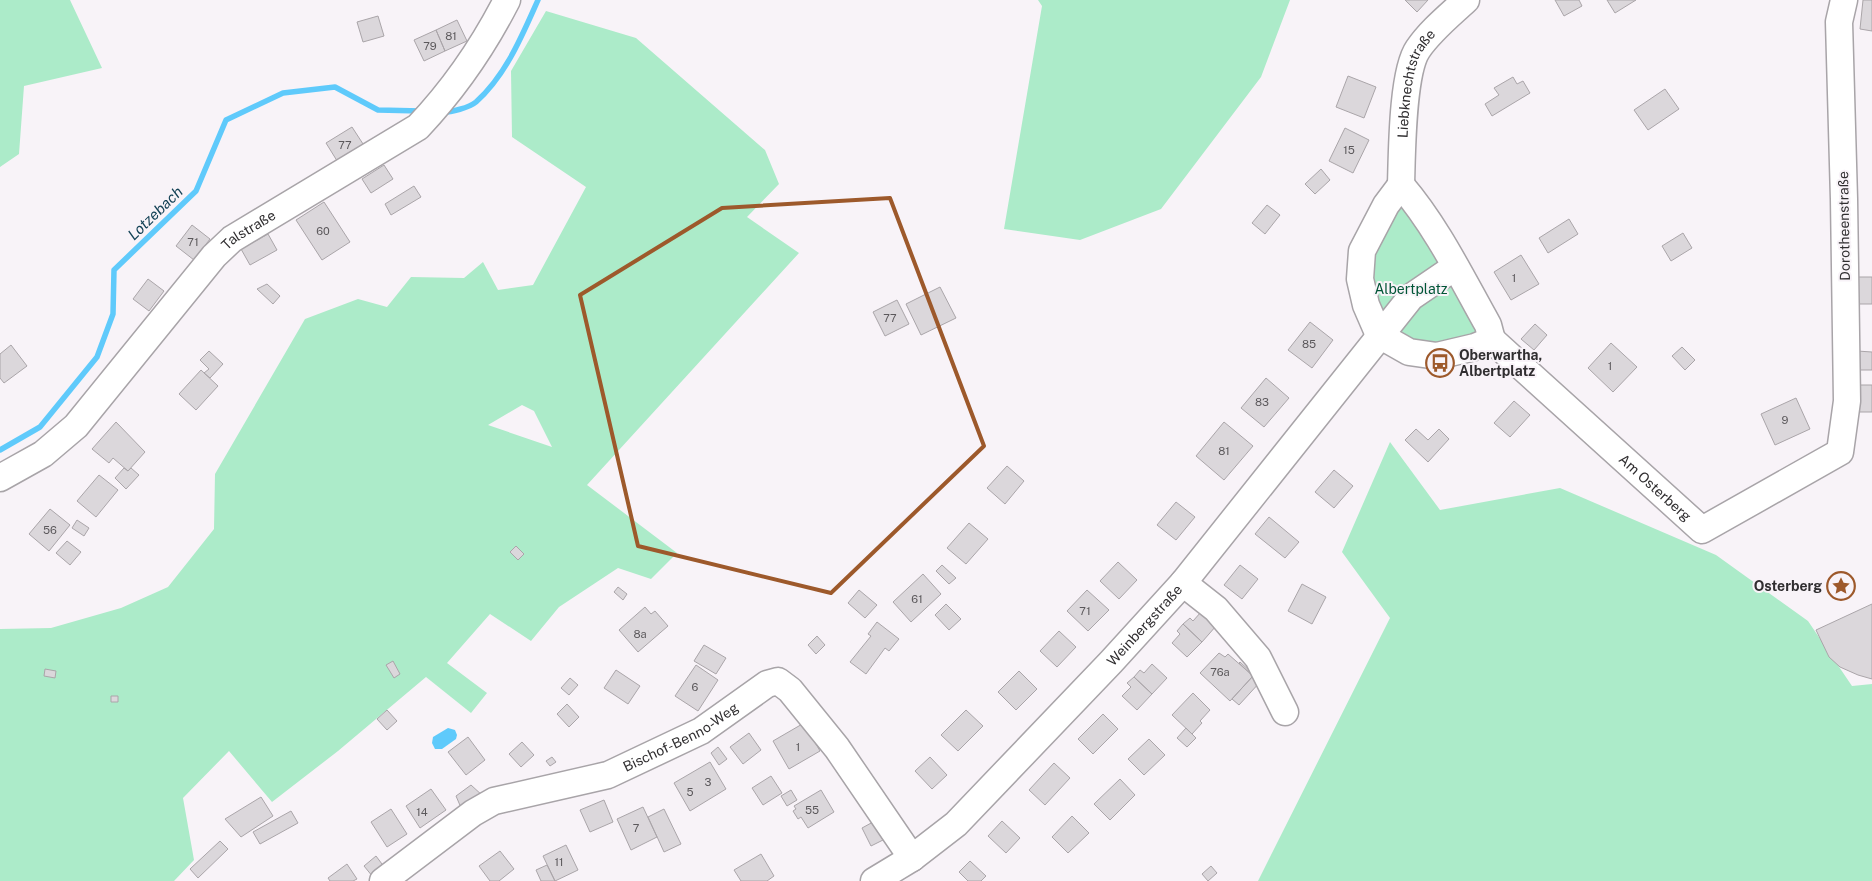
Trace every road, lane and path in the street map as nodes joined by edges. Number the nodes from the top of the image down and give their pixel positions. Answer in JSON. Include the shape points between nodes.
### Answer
{"nodes":[{"id":1,"x":507,"y":0,"type":"edge"},
{"id":2,"x":1466,"y":0,"type":"edge"},
{"id":3,"x":1844,"y":0,"type":"edge"},
{"id":4,"x":1401,"y":185,"type":"junction"},
{"id":5,"x":1456,"y":267,"type":"junction"},
{"id":6,"x":1379,"y":335,"type":"junction"},
{"id":7,"x":1492,"y":340,"type":"junction"},
{"id":8,"x":1840,"y":452,"type":"joint"},
{"id":9,"x":0,"y":478,"type":"edge"},
{"id":10,"x":1183,"y":583,"type":"junction"},
{"id":11,"x":1285,"y":712,"type":"dead end"},
{"id":12,"x":912,"y":858,"type":"junction"},
{"id":13,"x":383,"y":881,"type":"edge"},
{"id":14,"x":874,"y":881,"type":"edge"}],
"edges":[{"from":1,"to":9,"type":"street","name":"Talstraße","via":[[488,37],[441,103],[418,127],[232,239],[214,256],[76,426],[43,454]]},
{"from":2,"to":4,"type":"street","name":"Liebknechtstraße","via":[[1417,50],[1409,76]]},
{"from":3,"to":8,"type":"street","name":"Dorotheenstraße","via":[[1839,22],[1847,401]]},
{"from":4,"to":5,"type":"street","via":[[1434,228]]},
{"from":4,"to":6,"type":"street","via":[[1386,205],[1362,251],[1360,279],[1366,305]]},
{"from":5,"to":6,"type":"street","via":[[1411,297]]},
{"from":5,"to":7,"type":"street","via":[[1488,325]]},
{"from":6,"to":7,"type":"street","via":[[1410,352],[1437,356]]},
{"from":6,"to":10,"type":"street","name":"Weinbergstraße"},
{"from":7,"to":8,"type":"street","name":"Am Osterberg","via":[[1702,530]]},
{"from":10,"to":11,"type":"street","via":[[1216,609],[1258,658]]},
{"from":10,"to":12,"type":"street","name":"Weinbergstraße","via":[[956,824]]},
{"from":12,"to":13,"type":"street","name":"Bischof-Benno-Weg","via":[[837,748],[790,690],[778,681],[767,684],[701,731],[608,775],[494,800]]},
{"from":12,"to":14,"type":"street","name":"Weinbergstraße"}]}
